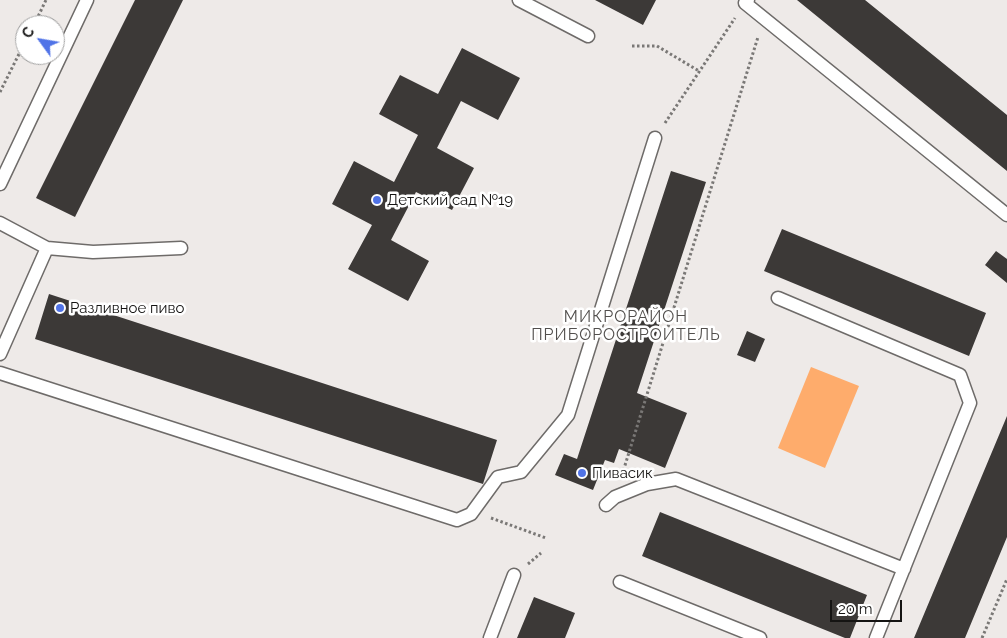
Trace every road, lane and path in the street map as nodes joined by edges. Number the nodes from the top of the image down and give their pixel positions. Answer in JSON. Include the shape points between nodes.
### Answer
{"nodes":[{"id":1,"x":46,"y":0,"type":"edge"},
{"id":2,"x":87,"y":0,"type":"edge"},
{"id":3,"x":519,"y":0,"type":"edge"},
{"id":4,"x":746,"y":2,"type":"edge"},
{"id":5,"x":39,"y":15,"type":"edge"},
{"id":6,"x":764,"y":18,"type":"junction"},
{"id":7,"x":588,"y":36,"type":"dead end"},
{"id":8,"x":632,"y":46,"type":"dead end"},
{"id":9,"x":15,"y":62,"type":"edge"},
{"id":10,"x":699,"y":70,"type":"junction"},
{"id":11,"x":0,"y":92,"type":"edge"},
{"id":12,"x":655,"y":138,"type":"joint"},
{"id":13,"x":0,"y":184,"type":"edge"},
{"id":14,"x":1007,"y":215,"type":"edge"},
{"id":15,"x":0,"y":223,"type":"edge"},
{"id":16,"x":46,"y":248,"type":"junction"},
{"id":17,"x":181,"y":248,"type":"dead end"},
{"id":18,"x":778,"y":298,"type":"dead end"},
{"id":19,"x":0,"y":354,"type":"edge"},
{"id":20,"x":0,"y":373,"type":"edge"},
{"id":21,"x":610,"y":501,"type":"joint"},
{"id":22,"x":484,"y":515,"type":"dead end"},
{"id":23,"x":546,"y":538,"type":"dead end"},
{"id":24,"x":904,"y":569,"type":"junction"},
{"id":25,"x":514,"y":575,"type":"dead end"},
{"id":26,"x":1007,"y":578,"type":"edge"},
{"id":27,"x":620,"y":582,"type":"dead end"},
{"id":28,"x":490,"y":638,"type":"edge"},
{"id":29,"x":760,"y":638,"type":"edge"},
{"id":30,"x":876,"y":638,"type":"edge"},
{"id":31,"x":982,"y":638,"type":"edge"}],
"edges":[{"from":1,"to":5,"type":"path"},
{"from":2,"to":13,"type":"lane"},
{"from":3,"to":7,"type":"lane"},
{"from":4,"to":6,"type":"lane"},
{"from":4,"to":10,"type":"path"},
{"from":6,"to":14,"type":"lane"},
{"from":6,"to":21,"type":"path"},
{"from":8,"to":10,"type":"path","via":[[657,46]]},
{"from":9,"to":11,"type":"path"},
{"from":10,"to":12,"type":"path"},
{"from":12,"to":20,"type":"lane","via":[[568,415],[521,472],[498,477],[471,514],[457,520]]},
{"from":15,"to":16,"type":"lane"},
{"from":16,"to":17,"type":"lane","via":[[93,252]]},
{"from":16,"to":19,"type":"lane"},
{"from":18,"to":24,"type":"lane","via":[[960,375],[970,403]]},
{"from":21,"to":24,"type":"lane","via":[[647,484],[676,479]]},
{"from":22,"to":23,"type":"path"},
{"from":24,"to":30,"type":"lane"},
{"from":25,"to":28,"type":"lane"},
{"from":26,"to":31,"type":"path"},
{"from":27,"to":29,"type":"lane"}]}
